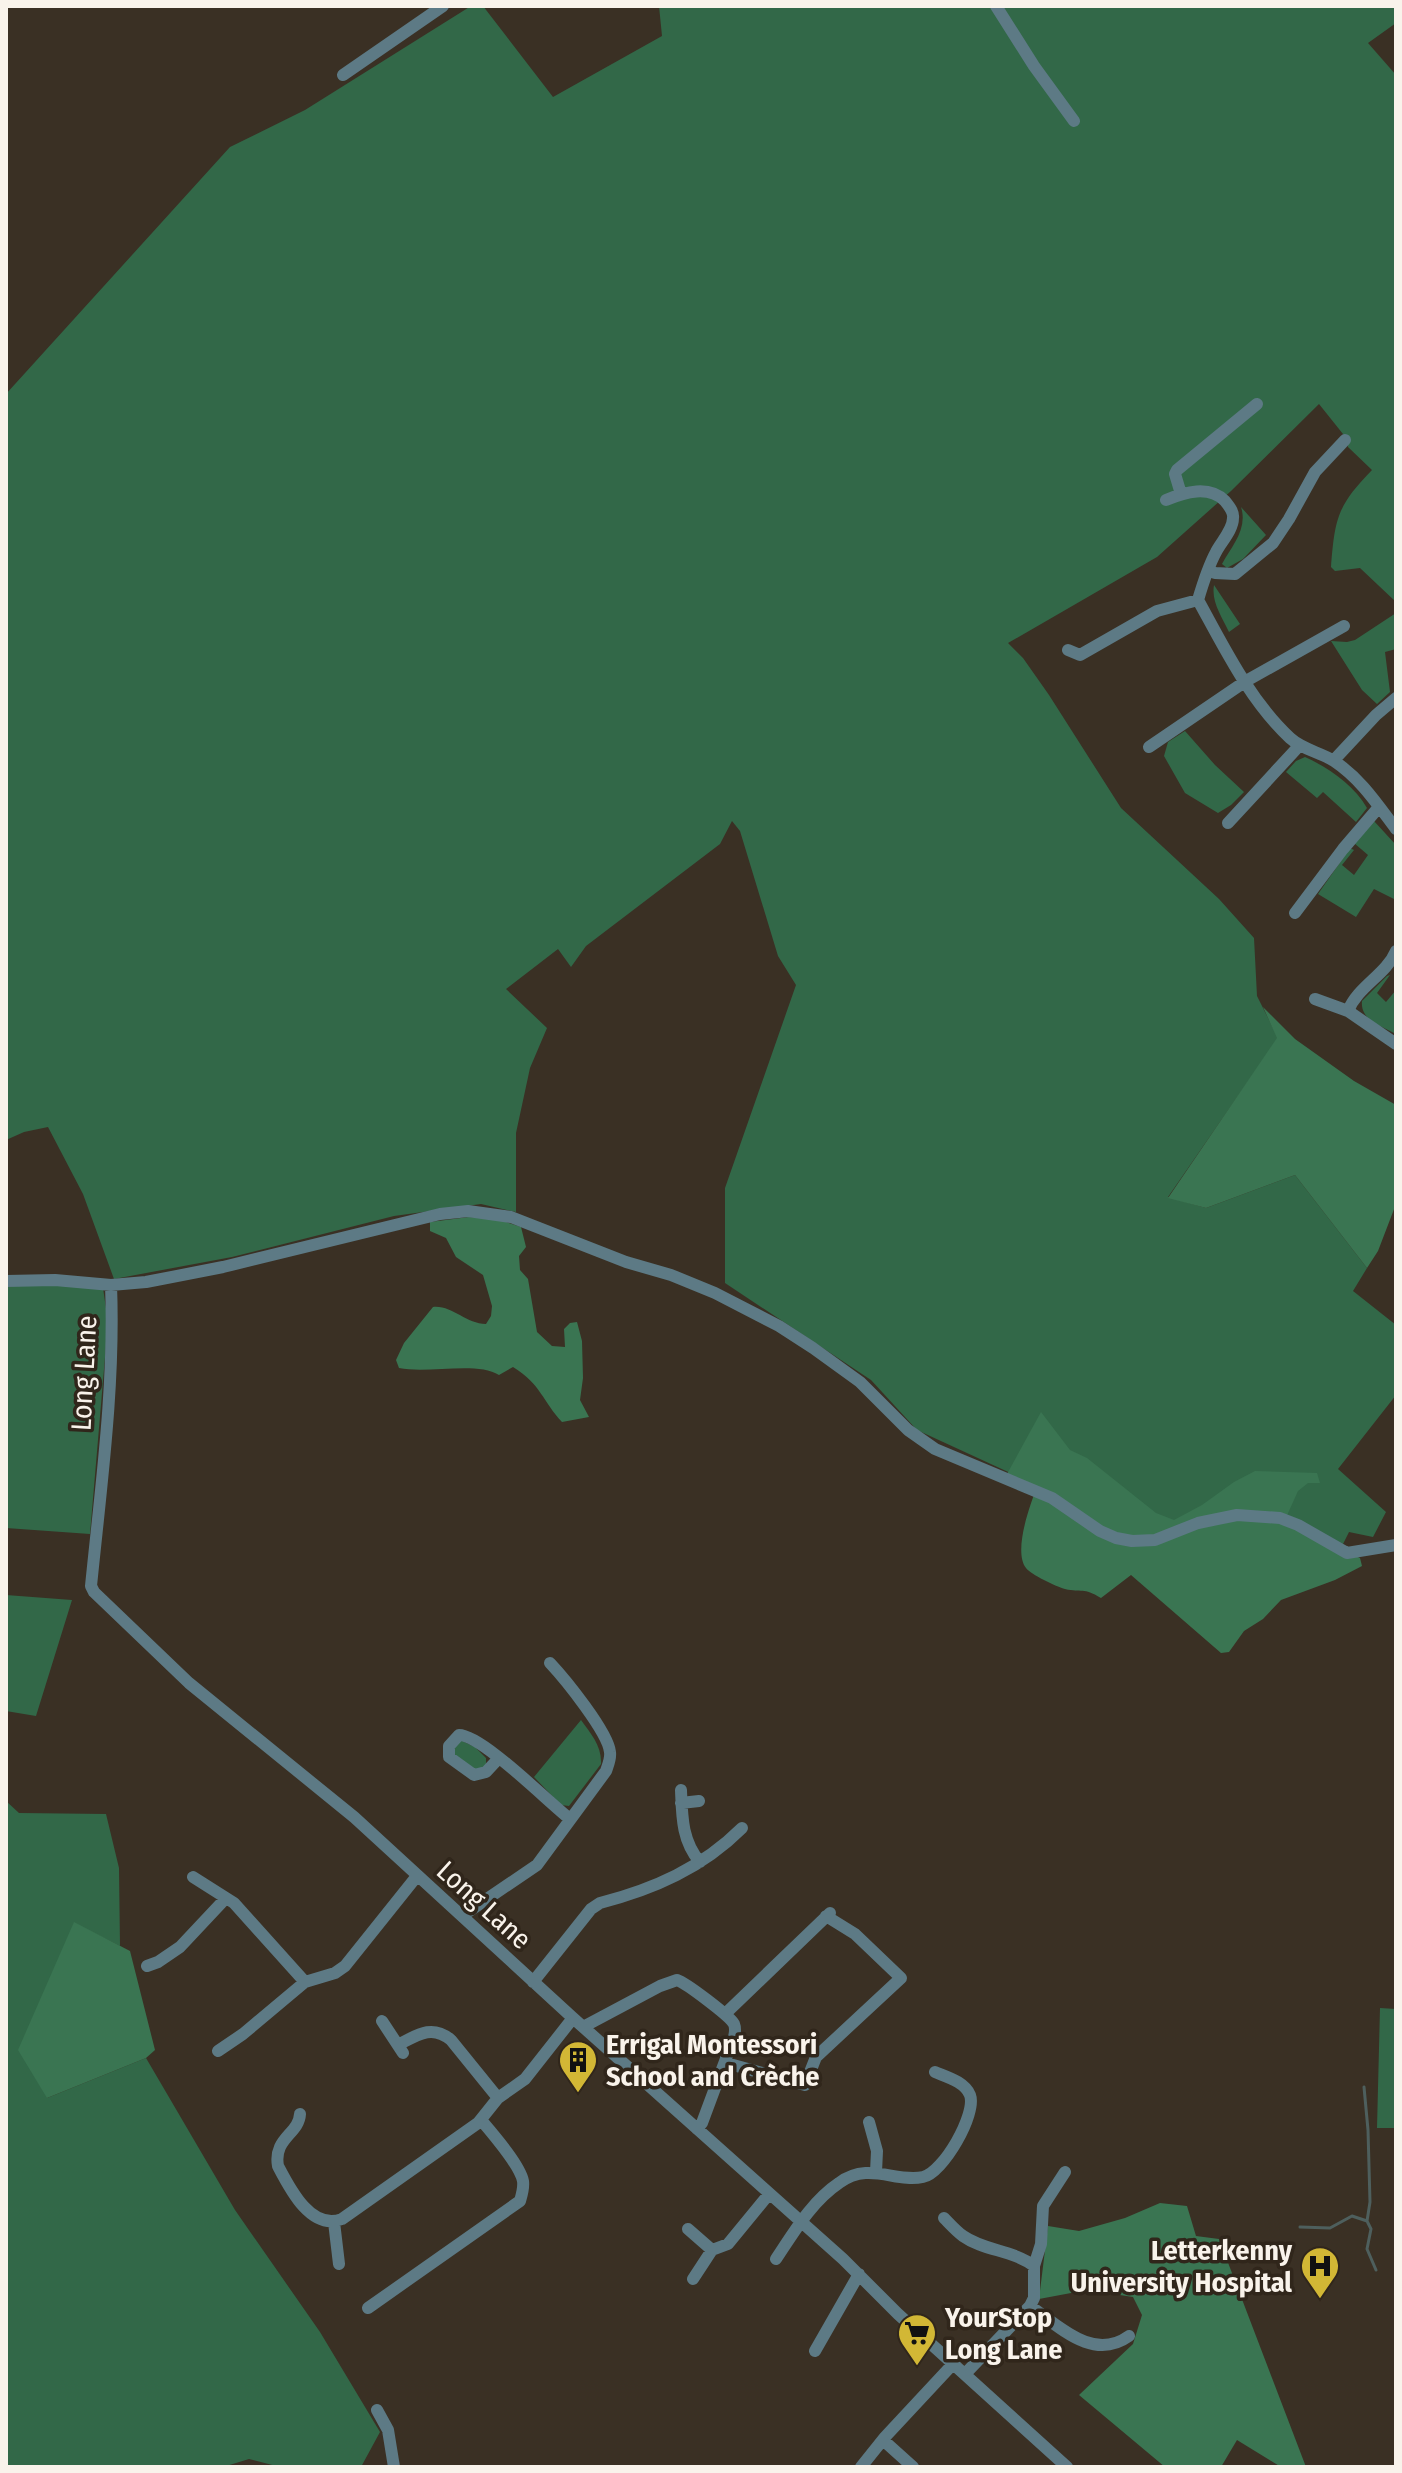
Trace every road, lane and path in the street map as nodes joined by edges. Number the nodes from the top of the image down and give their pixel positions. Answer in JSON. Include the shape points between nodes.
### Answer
{"nodes":[{"id":1,"x":443,"y":6,"type":"edge"},
{"id":2,"x":996,"y":6,"type":"edge"},
{"id":3,"x":343,"y":75,"type":"dead end"},
{"id":4,"x":1074,"y":121,"type":"dead end"},
{"id":5,"x":1257,"y":404,"type":"dead end"},
{"id":6,"x":1351,"y":457,"type":"dead end"},
{"id":7,"x":1181,"y":494,"type":"junction"},
{"id":8,"x":1166,"y":500,"type":"dead end"},
{"id":9,"x":1208,"y":570,"type":"junction"},
{"id":10,"x":1198,"y":600,"type":"junction"},
{"id":11,"x":1344,"y":626,"type":"dead end"},
{"id":12,"x":1076,"y":657,"type":"dead end"},
{"id":13,"x":1246,"y":681,"type":"junction"},
{"id":14,"x":1396,"y":698,"type":"edge"},
{"id":15,"x":1299,"y":746,"type":"junction"},
{"id":16,"x":1149,"y":747,"type":"dead end"},
{"id":17,"x":1334,"y":760,"type":"junction"},
{"id":18,"x":1379,"y":807,"type":"junction"},
{"id":19,"x":1228,"y":823,"type":"dead end"},
{"id":20,"x":1396,"y":828,"type":"edge"},
{"id":21,"x":1295,"y":913,"type":"dead end"},
{"id":22,"x":1395,"y":959,"type":"edge"},
{"id":23,"x":1315,"y":999,"type":"dead end"},
{"id":24,"x":1348,"y":1011,"type":"junction"},
{"id":25,"x":1396,"y":1044,"type":"edge"},
{"id":26,"x":6,"y":1281,"type":"edge"},
{"id":27,"x":111,"y":1285,"type":"junction"},
{"id":28,"x":1396,"y":1545,"type":"edge"},
{"id":29,"x":550,"y":1663,"type":"dead end"},
{"id":30,"x":499,"y":1758,"type":"dead end"},
{"id":31,"x":699,"y":1801,"type":"dead end"},
{"id":32,"x":570,"y":1819,"type":"junction"},
{"id":33,"x":742,"y":1828,"type":"dead end"},
{"id":34,"x":700,"y":1862,"type":"junction"},
{"id":35,"x":417,"y":1876,"type":"junction"},
{"id":36,"x":193,"y":1877,"type":"dead end"},
{"id":37,"x":226,"y":1898,"type":"junction"},
{"id":38,"x":462,"y":1916,"type":"junction"},
{"id":39,"x":147,"y":1966,"type":"dead end"},
{"id":40,"x":305,"y":1982,"type":"junction"},
{"id":41,"x":533,"y":1982,"type":"junction"},
{"id":42,"x":725,"y":2014,"type":"junction"},
{"id":43,"x":382,"y":2021,"type":"dead end"},
{"id":44,"x":578,"y":2023,"type":"junction"},
{"id":45,"x":218,"y":2051,"type":"dead end"},
{"id":46,"x":726,"y":2063,"type":"junction"},
{"id":47,"x":935,"y":2072,"type":"dead end"},
{"id":48,"x":498,"y":2098,"type":"junction"},
{"id":49,"x":300,"y":2114,"type":"dead end"},
{"id":50,"x":481,"y":2120,"type":"junction"},
{"id":51,"x":869,"y":2122,"type":"dead end"},
{"id":52,"x":697,"y":2129,"type":"junction"},
{"id":53,"x":876,"y":2172,"type":"junction"},
{"id":54,"x":1065,"y":2172,"type":"dead end"},
{"id":55,"x":769,"y":2194,"type":"junction"},
{"id":56,"x":944,"y":2218,"type":"dead end"},
{"id":57,"x":334,"y":2222,"type":"junction"},
{"id":58,"x":800,"y":2223,"type":"junction"},
{"id":59,"x":688,"y":2229,"type":"dead end"},
{"id":60,"x":712,"y":2250,"type":"junction"},
{"id":61,"x":776,"y":2259,"type":"dead end"},
{"id":62,"x":339,"y":2264,"type":"dead end"},
{"id":63,"x":1034,"y":2266,"type":"junction"},
{"id":64,"x":859,"y":2274,"type":"junction"},
{"id":65,"x":693,"y":2279,"type":"dead end"},
{"id":66,"x":1030,"y":2306,"type":"junction"},
{"id":67,"x":368,"y":2308,"type":"dead end"},
{"id":68,"x":1129,"y":2336,"type":"dead end"},
{"id":69,"x":815,"y":2351,"type":"dead end"},
{"id":70,"x":953,"y":2364,"type":"junction"},
{"id":71,"x":965,"y":2374,"type":"junction"},
{"id":72,"x":377,"y":2410,"type":"dead end"},
{"id":73,"x":883,"y":2440,"type":"junction"},
{"id":74,"x":1059,"y":2465,"type":"edge"},
{"id":75,"x":394,"y":2467,"type":"edge"},
{"id":76,"x":861,"y":2467,"type":"edge"},
{"id":77,"x":913,"y":2467,"type":"edge"}],
"edges":[{"from":1,"to":3,"type":"street"},
{"from":2,"to":4,"type":"street"},
{"from":5,"to":7,"type":"street","via":[[1177,470]]},
{"from":6,"to":9,"type":"street","via":[[1342,444],[1315,472],[1273,543],[1235,574]]},
{"from":7,"to":8,"type":"street"},
{"from":7,"to":9,"type":"street","via":[[1207,490],[1224,499],[1234,517]]},
{"from":9,"to":10,"type":"street"},
{"from":10,"to":12,"type":"street","via":[[1148,615]]},
{"from":10,"to":13,"type":"street"},
{"from":11,"to":13,"type":"street"},
{"from":13,"to":15,"type":"street","via":[[1260,705]]},
{"from":13,"to":16,"type":"street"},
{"from":14,"to":17,"type":"street"},
{"from":15,"to":17,"type":"street"},
{"from":15,"to":19,"type":"street"},
{"from":17,"to":18,"type":"street","via":[[1362,783]]},
{"from":18,"to":20,"type":"street"},
{"from":18,"to":21,"type":"street"},
{"from":22,"to":24,"type":"street","via":[[1353,997]]},
{"from":23,"to":24,"type":"street"},
{"from":24,"to":25,"type":"street"},
{"from":26,"to":27,"type":"street"},
{"from":27,"to":28,"type":"street","via":[[184,1275],[440,1214],[503,1215],[671,1275],[760,1315],[860,1382],[935,1449],[1052,1498],[1116,1538],[1155,1540],[1237,1515],[1280,1518],[1347,1553]]},
{"from":27,"to":35,"type":"street","name":"Long Lane","via":[[113,1332],[94,1592],[189,1683],[326,1792]]},
{"from":29,"to":32,"type":"street","via":[[610,1750],[606,1771]]},
{"from":30,"to":32,"type":"street"},
{"from":31,"to":34,"type":"street","via":[[681,1796],[687,1840]]},
{"from":32,"to":38,"type":"street","via":[[532,1869]]},
{"from":33,"to":34,"type":"street"},
{"from":34,"to":41,"type":"street","via":[[663,1883],[591,1909]]},
{"from":35,"to":38,"type":"street","name":"Long Lane"},
{"from":35,"to":40,"type":"street","via":[[345,1966]]},
{"from":36,"to":37,"type":"street"},
{"from":37,"to":39,"type":"street","via":[[180,1947]]},
{"from":37,"to":40,"type":"street"},
{"from":38,"to":41,"type":"street","name":"Long Lane"},
{"from":40,"to":45,"type":"street"},
{"from":41,"to":44,"type":"street","name":"Long Lane"},
{"from":42,"to":44,"type":"street","via":[[677,1980]]},
{"from":42,"to":46,"type":"street","via":[[735,2032]]},
{"from":42,"to":46,"type":"street","via":[[828,1915],[901,1978],[816,2057],[805,2089]]},
{"from":43,"to":48,"type":"street","via":[[400,2049],[426,2031],[444,2034]]},
{"from":44,"to":48,"type":"street","via":[[525,2079]]},
{"from":44,"to":52,"type":"street","name":"Long Lane"},
{"from":46,"to":52,"type":"street"},
{"from":47,"to":53,"type":"street","via":[[970,2093],[972,2109],[956,2141],[929,2175]]},
{"from":48,"to":50,"type":"street"},
{"from":49,"to":57,"type":"street","via":[[278,2147],[278,2166],[310,2214]]},
{"from":50,"to":57,"type":"street"},
{"from":50,"to":67,"type":"street","via":[[522,2176],[520,2201]]},
{"from":51,"to":53,"type":"street"},
{"from":52,"to":55,"type":"street","name":"Long Lane"},
{"from":53,"to":58,"type":"street","via":[[837,2184]]},
{"from":54,"to":63,"type":"street","via":[[1043,2206]]},
{"from":55,"to":58,"type":"street","name":"Long Lane"},
{"from":55,"to":60,"type":"street","via":[[728,2244]]},
{"from":56,"to":63,"type":"street","via":[[963,2236]]},
{"from":57,"to":62,"type":"street"},
{"from":58,"to":61,"type":"street"},
{"from":58,"to":64,"type":"street","name":"Long Lane"},
{"from":59,"to":60,"type":"street"},
{"from":60,"to":65,"type":"street"},
{"from":63,"to":66,"type":"street"},
{"from":64,"to":69,"type":"street"},
{"from":64,"to":70,"type":"street","name":"Long Lane"},
{"from":66,"to":68,"type":"street","via":[[1093,2345],[1108,2346]]},
{"from":66,"to":71,"type":"street"},
{"from":70,"to":71,"type":"street","name":"Long Lane"},
{"from":70,"to":73,"type":"street"},
{"from":71,"to":74,"type":"street","name":"Long Lane"},
{"from":72,"to":75,"type":"street","via":[[388,2430]]},
{"from":73,"to":76,"type":"street"},
{"from":73,"to":77,"type":"street"}]}
